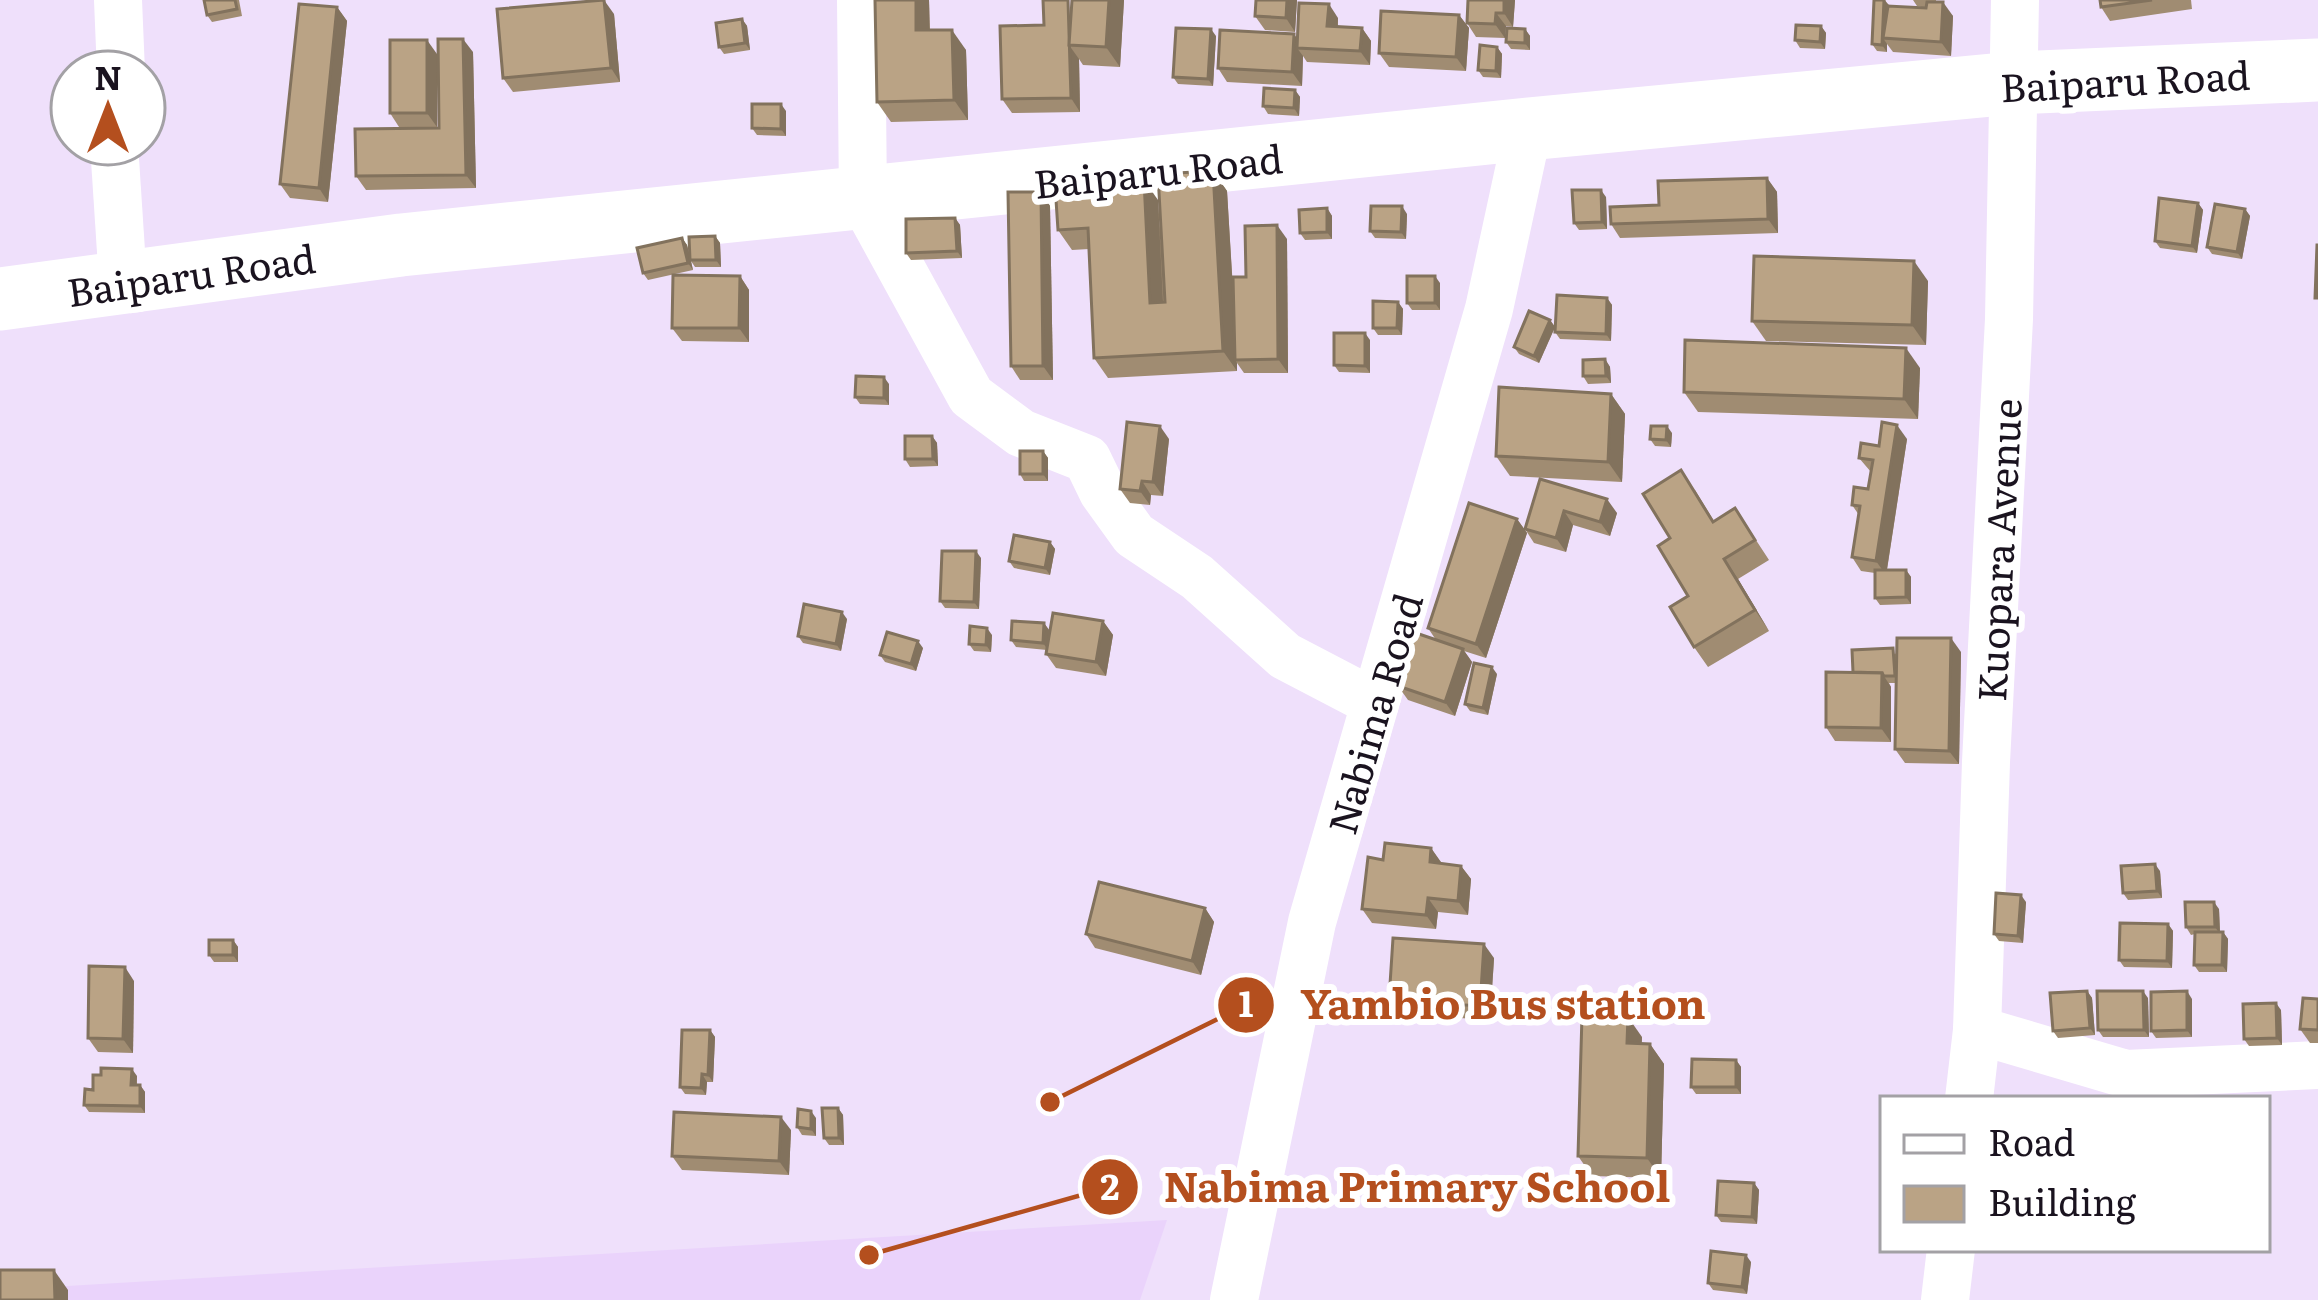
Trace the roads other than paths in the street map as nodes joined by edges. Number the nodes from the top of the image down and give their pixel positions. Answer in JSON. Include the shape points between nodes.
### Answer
{"nodes":[{"id":1,"x":118,"y":0,"type":"edge"},
{"id":2,"x":861,"y":0,"type":"edge"},
{"id":3,"x":2015,"y":0,"type":"edge"},
{"id":4,"x":120,"y":48,"type":"edge"},
{"id":5,"x":2318,"y":70,"type":"edge"},
{"id":6,"x":2013,"y":83,"type":"junction"},
{"id":7,"x":1528,"y":129,"type":"junction"},
{"id":8,"x":116,"y":168,"type":"edge"},
{"id":9,"x":863,"y":199,"type":"junction"},
{"id":10,"x":123,"y":282,"type":"junction"},
{"id":11,"x":0,"y":299,"type":"edge"},
{"id":12,"x":1376,"y":703,"type":"junction"},
{"id":13,"x":1977,"y":1030,"type":"junction"},
{"id":14,"x":2318,"y":1065,"type":"edge"},
{"id":15,"x":1969,"y":1096,"type":"edge"},
{"id":16,"x":1951,"y":1252,"type":"edge"},
{"id":17,"x":1234,"y":1300,"type":"edge"},
{"id":18,"x":1945,"y":1300,"type":"edge"}],
"edges":[{"from":1,"to":4,"type":"street"},
{"from":2,"to":9,"type":"street"},
{"from":3,"to":6,"type":"street","name":"Kuopara Avenue"},
{"from":5,"to":6,"type":"street","name":"Baiparu Road"},
{"from":6,"to":7,"type":"street","name":"Baiparu Road"},
{"from":6,"to":13,"type":"street","name":"Kuopara Avenue"},
{"from":7,"to":9,"type":"street","name":"Baiparu Road"},
{"from":7,"to":12,"type":"street","name":"Nabima Road","via":[[1490,309]]},
{"from":8,"to":10,"type":"street"},
{"from":9,"to":10,"type":"street","name":"Baiparu Road"},
{"from":9,"to":12,"type":"street","via":[[970,396],[1021,433],[1087,459],[1134,535],[1285,656]]},
{"from":10,"to":11,"type":"street","name":"Baiparu Road"},
{"from":12,"to":17,"type":"street","name":"Nabima Road","via":[[1312,922]]},
{"from":13,"to":14,"type":"street","via":[[2126,1074]]},
{"from":13,"to":15,"type":"street","name":"Kuopara Avenue"},
{"from":16,"to":18,"type":"street"}]}
